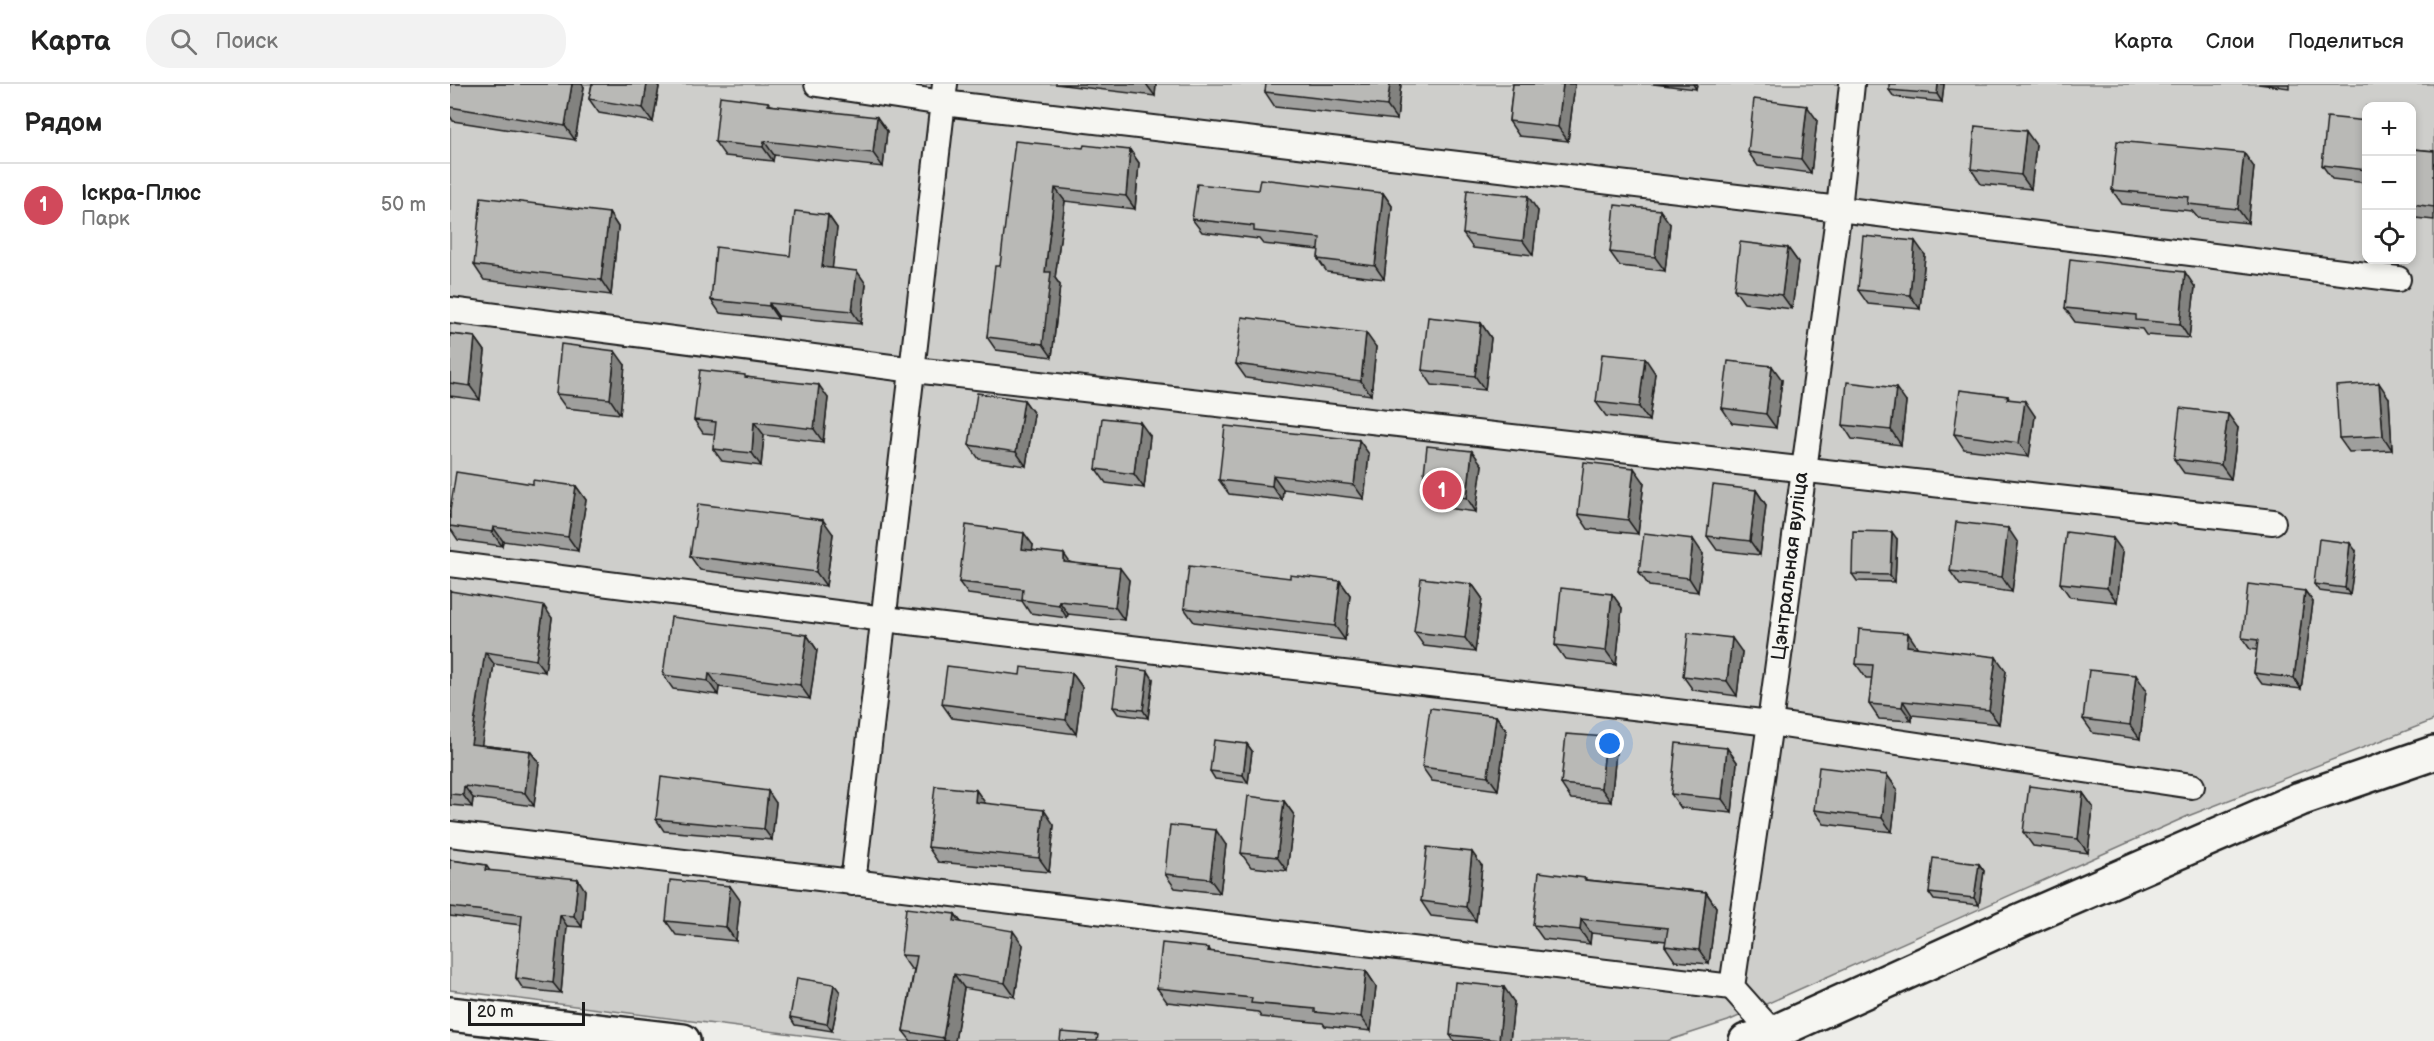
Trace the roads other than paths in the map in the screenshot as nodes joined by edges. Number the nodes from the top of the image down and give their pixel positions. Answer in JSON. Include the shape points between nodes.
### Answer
{"nodes":[{"id":1,"x":817,"y":84,"type":"edge"},
{"id":2,"x":1852,"y":84,"type":"edge"},
{"id":3,"x":944,"y":94,"type":"edge"},
{"id":4,"x":1839,"y":209,"type":"junction"},
{"id":5,"x":2398,"y":279,"type":"dead end"},
{"id":6,"x":450,"y":310,"type":"edge"},
{"id":7,"x":914,"y":370,"type":"junction"},
{"id":8,"x":1803,"y":468,"type":"junction"},
{"id":9,"x":2273,"y":522,"type":"dead end"},
{"id":10,"x":450,"y":564,"type":"edge"},
{"id":11,"x":884,"y":619,"type":"junction"},
{"id":12,"x":1770,"y":723,"type":"junction"},
{"id":13,"x":2434,"y":753,"type":"edge"},
{"id":14,"x":2193,"y":786,"type":"dead end"},
{"id":15,"x":450,"y":834,"type":"edge"},
{"id":16,"x":853,"y":883,"type":"junction"},
{"id":17,"x":1732,"y":987,"type":"junction"},
{"id":18,"x":450,"y":1014,"type":"edge"},
{"id":19,"x":1760,"y":1037,"type":"edge"},
{"id":20,"x":683,"y":1041,"type":"edge"}],
"edges":[{"from":1,"to":3,"type":"lane"},
{"from":2,"to":4,"type":"lane","name":"Цэнтральная вуліца"},
{"from":3,"to":4,"type":"lane"},
{"from":3,"to":7,"type":"lane"},
{"from":4,"to":5,"type":"lane"},
{"from":4,"to":8,"type":"lane","name":"Цэнтральная вуліца"},
{"from":6,"to":7,"type":"lane"},
{"from":7,"to":8,"type":"lane"},
{"from":7,"to":11,"type":"lane"},
{"from":8,"to":9,"type":"lane"},
{"from":8,"to":12,"type":"lane","name":"Цэнтральная вуліца"},
{"from":10,"to":11,"type":"lane"},
{"from":11,"to":12,"type":"lane"},
{"from":11,"to":16,"type":"lane"},
{"from":12,"to":14,"type":"lane"},
{"from":12,"to":17,"type":"lane","name":"Цэнтральная вуліца"},
{"from":13,"to":19,"type":"street","via":[[2300,799]]},
{"from":15,"to":16,"type":"lane"},
{"from":16,"to":17,"type":"lane"},
{"from":17,"to":19,"type":"lane"},
{"from":18,"to":20,"type":"street"}]}
